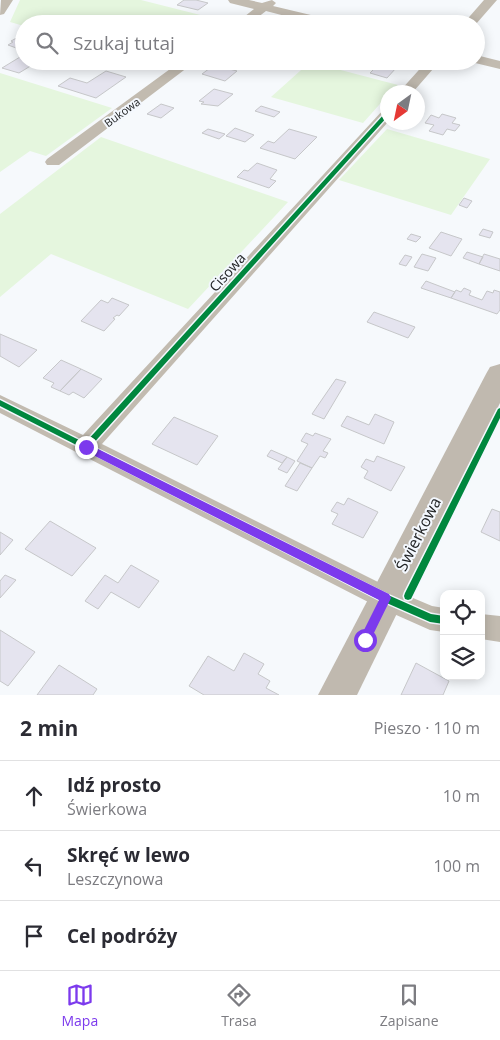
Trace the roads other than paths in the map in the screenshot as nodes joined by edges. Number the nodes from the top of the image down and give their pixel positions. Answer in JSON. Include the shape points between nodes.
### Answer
{"nodes":[{"id":1,"x":7,"y":0,"type":"edge"},
{"id":2,"x":234,"y":0,"type":"edge"},
{"id":3,"x":491,"y":0,"type":"edge"},
{"id":4,"x":269,"y":4,"type":"edge"},
{"id":5,"x":0,"y":11,"type":"edge"},
{"id":6,"x":254,"y":15,"type":"edge"},
{"id":7,"x":304,"y":15,"type":"edge"},
{"id":8,"x":477,"y":15,"type":"edge"},
{"id":9,"x":485,"y":61,"type":"edge"},
{"id":10,"x":500,"y":65,"type":"edge"},
{"id":11,"x":178,"y":70,"type":"edge"},
{"id":12,"x":426,"y":70,"type":"edge"},
{"id":13,"x":412,"y":85,"type":"edge"},
{"id":14,"x":380,"y":122,"type":"edge"},
{"id":15,"x":53,"y":162,"type":"dead end"},
{"id":16,"x":500,"y":374,"type":"edge"},
{"id":17,"x":0,"y":403,"type":"edge"},
{"id":18,"x":86,"y":447,"type":"junction"},
{"id":19,"x":386,"y":598,"type":"junction"},
{"id":20,"x":440,"y":619,"type":"edge"},
{"id":21,"x":485,"y":627,"type":"edge"},
{"id":22,"x":500,"y":629,"type":"edge"},
{"id":23,"x":337,"y":695,"type":"edge"}],
"edges":[{"from":1,"to":5,"type":"street"},
{"from":2,"to":4,"type":"street"},
{"from":3,"to":8,"type":"street"},
{"from":4,"to":6,"type":"street"},
{"from":4,"to":7,"type":"street"},
{"from":9,"to":10,"type":"street"},
{"from":11,"to":15,"type":"street","name":"Bukowa"},
{"from":12,"to":13,"type":"street"},
{"from":14,"to":18,"type":"street","name":"Cisowa"},
{"from":16,"to":19,"type":"street","name":"Świerkowa"},
{"from":17,"to":18,"type":"street"},
{"from":18,"to":19,"type":"street"},
{"from":19,"to":20,"type":"street"},
{"from":19,"to":23,"type":"street","name":"Świerkowa"},
{"from":21,"to":22,"type":"street"}]}
